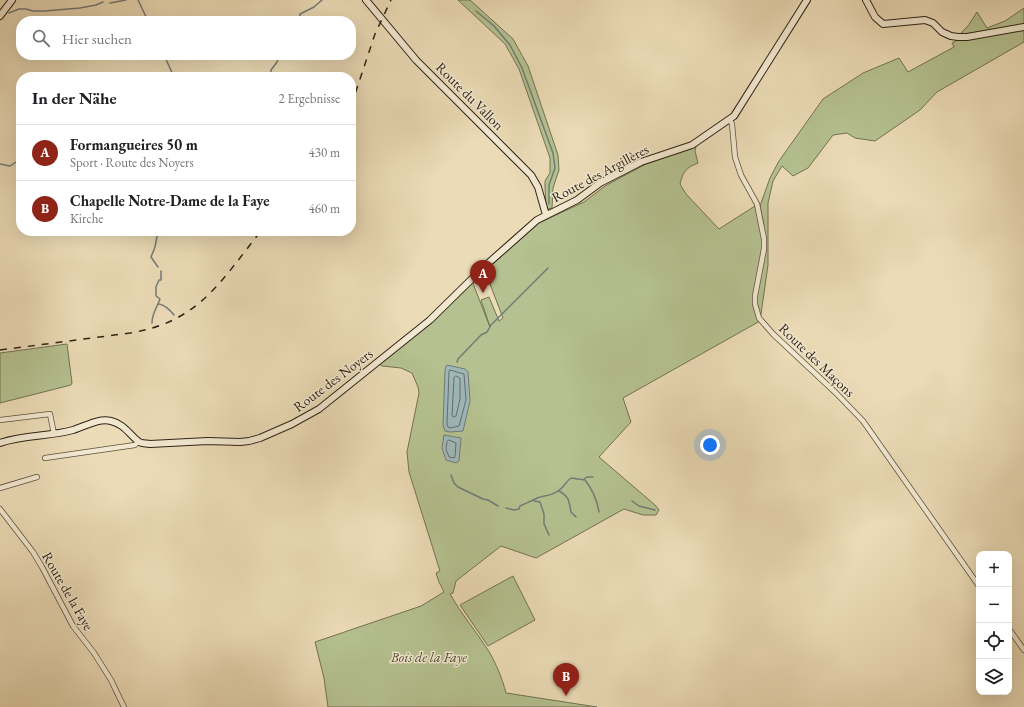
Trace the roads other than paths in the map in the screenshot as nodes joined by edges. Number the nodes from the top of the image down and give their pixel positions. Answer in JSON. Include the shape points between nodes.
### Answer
{"nodes":[{"id":1,"x":12,"y":0,"type":"edge"},
{"id":2,"x":366,"y":0,"type":"edge"},
{"id":3,"x":807,"y":0,"type":"edge"},
{"id":4,"x":866,"y":0,"type":"edge"},
{"id":5,"x":0,"y":16,"type":"edge"},
{"id":6,"x":1024,"y":27,"type":"edge"},
{"id":7,"x":730,"y":120,"type":"junction"},
{"id":8,"x":546,"y":215,"type":"junction"},
{"id":9,"x":0,"y":420,"type":"edge"},
{"id":10,"x":54,"y":434,"type":"junction"},
{"id":11,"x":138,"y":442,"type":"junction"},
{"id":12,"x":0,"y":443,"type":"edge"},
{"id":13,"x":45,"y":458,"type":"dead end"},
{"id":14,"x":37,"y":477,"type":"dead end"},
{"id":15,"x":0,"y":488,"type":"edge"},
{"id":16,"x":0,"y":510,"type":"edge"},
{"id":17,"x":976,"y":582,"type":"edge"},
{"id":18,"x":1012,"y":633,"type":"edge"},
{"id":19,"x":1024,"y":650,"type":"edge"},
{"id":20,"x":124,"y":707,"type":"edge"}],
"edges":[{"from":1,"to":5,"type":"street"},
{"from":2,"to":8,"type":"street","name":"Route du Vallon","via":[[412,56],[531,175],[538,187]]},
{"from":3,"to":7,"type":"street","name":"Route des Argillères","via":[[737,113]]},
{"from":4,"to":6,"type":"street","via":[[875,17],[884,24],[925,20],[951,36]]},
{"from":7,"to":8,"type":"street","name":"Route des Argillères","via":[[692,145],[641,162],[600,183],[577,200]]},
{"from":7,"to":17,"type":"street","name":"Route des Maçons","via":[[734,157],[757,204],[764,234],[764,249],[755,296],[759,318],[863,421]]},
{"from":8,"to":11,"type":"street","name":"Route des Noyers","via":[[531,224],[430,320],[305,418],[249,441],[150,444]]},
{"from":9,"to":10,"type":"street","via":[[50,414]]},
{"from":10,"to":11,"type":"street","via":[[105,420],[124,427]]},
{"from":10,"to":12,"type":"street","via":[[14,438]]},
{"from":11,"to":13,"type":"street","via":[[135,445]]},
{"from":14,"to":15,"type":"street"},
{"from":16,"to":20,"type":"street","name":"Route de la Faye","via":[[33,552],[73,626],[111,680]]},
{"from":18,"to":19,"type":"street"}]}
